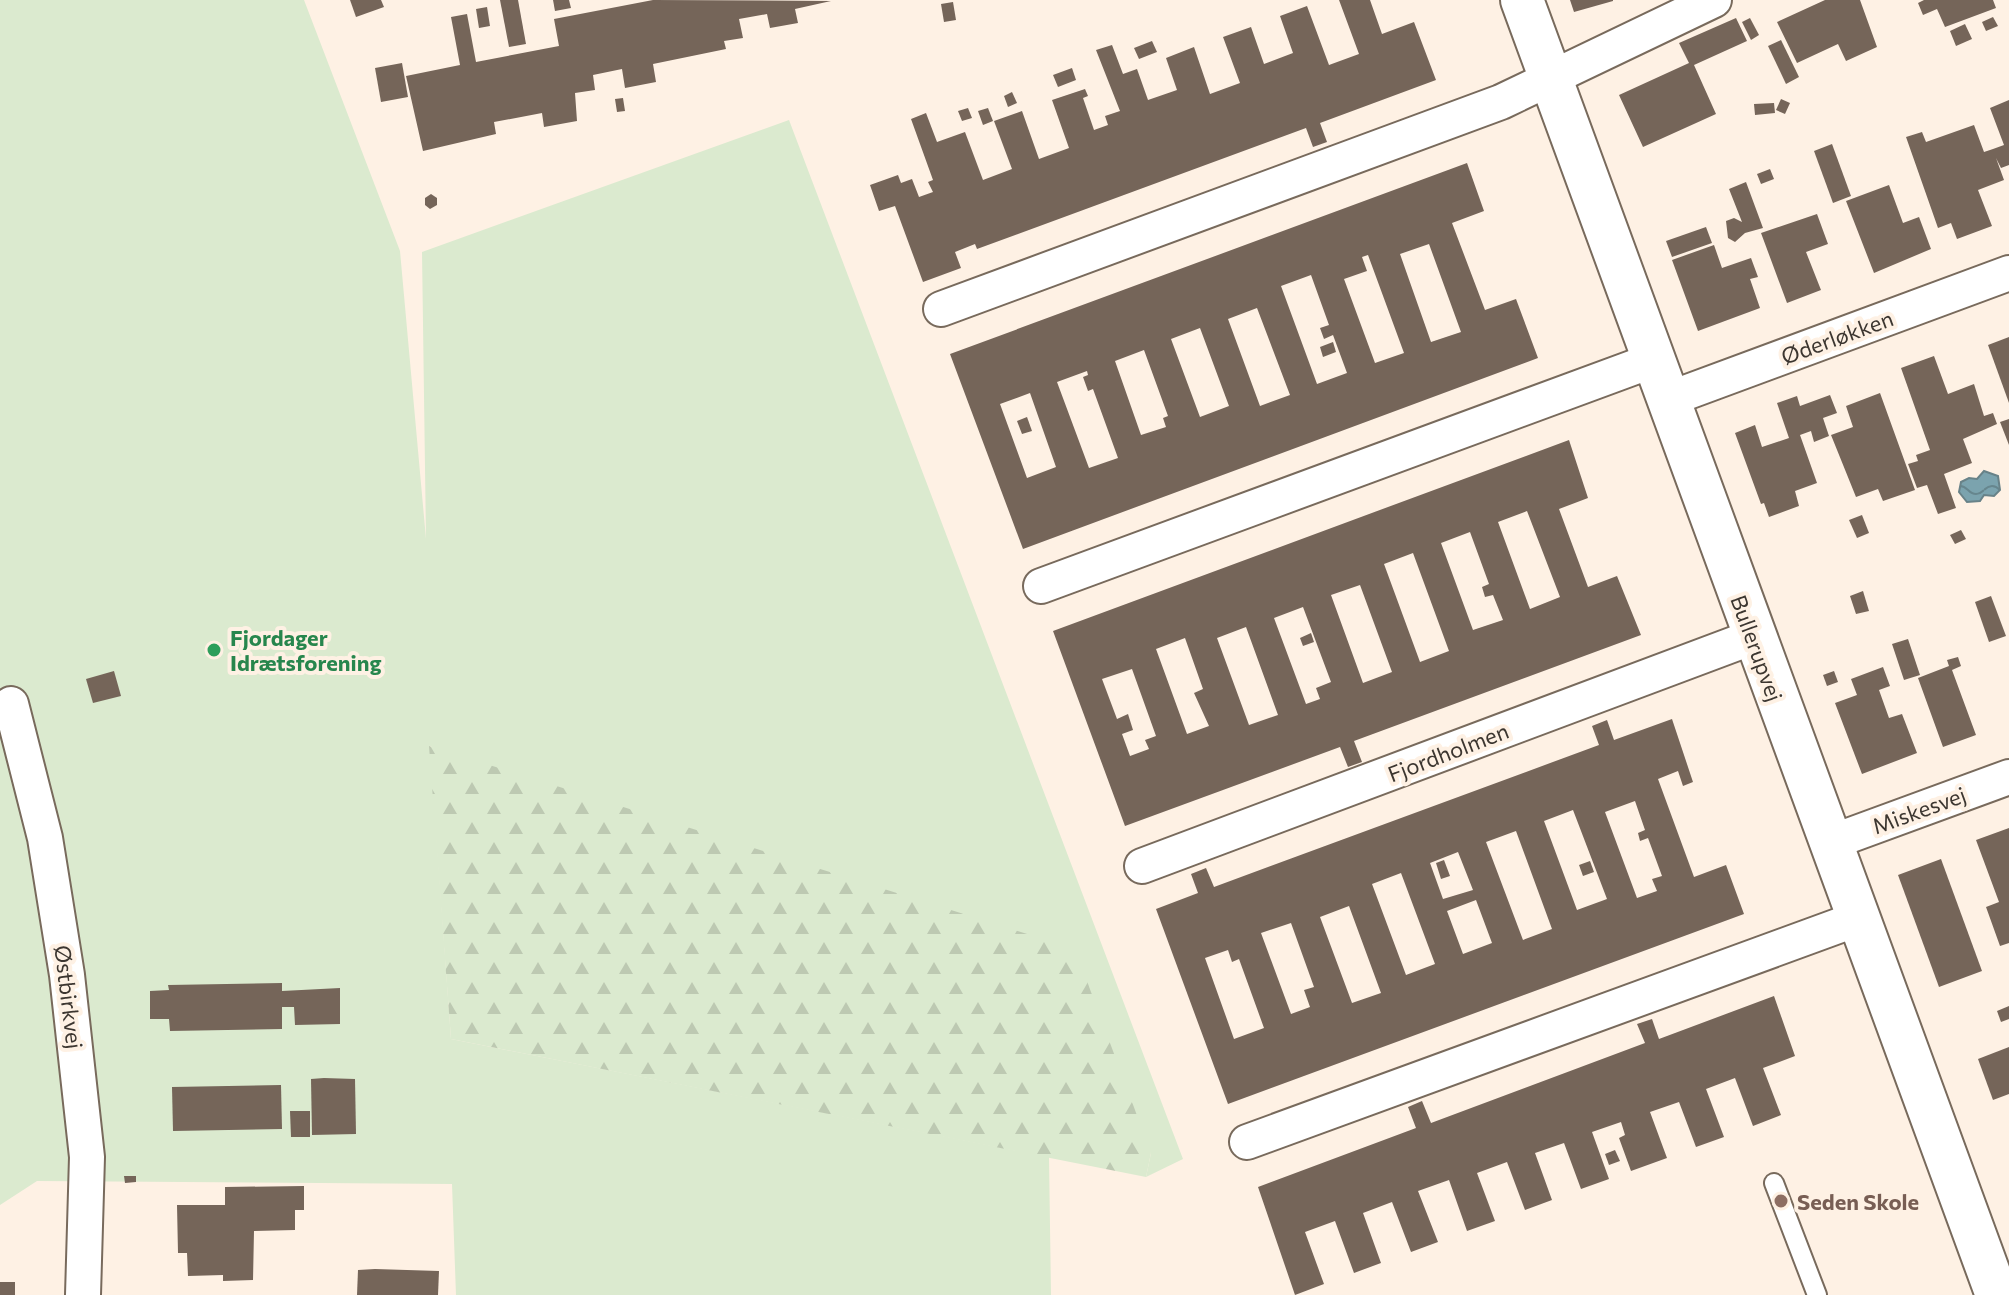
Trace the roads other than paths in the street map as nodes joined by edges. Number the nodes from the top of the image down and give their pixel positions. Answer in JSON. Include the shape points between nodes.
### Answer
{"nodes":[{"id":1,"x":1522,"y":0,"type":"edge"},
{"id":2,"x":1714,"y":0,"type":"edge"},
{"id":3,"x":1549,"y":77,"type":"junction"},
{"id":4,"x":2009,"y":273,"type":"edge"},
{"id":5,"x":941,"y":309,"type":"dead end"},
{"id":6,"x":1651,"y":361,"type":"junction"},
{"id":7,"x":1666,"y":400,"type":"junction"},
{"id":8,"x":1041,"y":586,"type":"dead end"},
{"id":9,"x":1753,"y":637,"type":"junction"},
{"id":10,"x":11,"y":704,"type":"dead end"},
{"id":11,"x":2009,"y":777,"type":"edge"},
{"id":12,"x":1829,"y":843,"type":"junction"},
{"id":13,"x":1142,"y":866,"type":"dead end"},
{"id":14,"x":1857,"y":919,"type":"junction"},
{"id":15,"x":1247,"y":1142,"type":"dead end"},
{"id":16,"x":1774,"y":1183,"type":"dead end"},
{"id":17,"x":83,"y":1295,"type":"edge"},
{"id":18,"x":1817,"y":1295,"type":"edge"},
{"id":19,"x":1997,"y":1295,"type":"edge"}],
"edges":[{"from":1,"to":3,"type":"street","name":"Bullerupvej"},
{"from":2,"to":3,"type":"street"},
{"from":3,"to":5,"type":"street","via":[[1501,102]]},
{"from":3,"to":6,"type":"street","name":"Bullerupvej"},
{"from":4,"to":7,"type":"street","name":"Øderløkken"},
{"from":6,"to":7,"type":"street","name":"Bullerupvej"},
{"from":6,"to":8,"type":"street"},
{"from":7,"to":9,"type":"street","name":"Bullerupvej"},
{"from":9,"to":12,"type":"street","name":"Bullerupvej"},
{"from":9,"to":13,"type":"street","name":"Fjordholmen"},
{"from":10,"to":17,"type":"street","name":"Østbirkvej","via":[[45,838],[67,975],[87,1157]]},
{"from":11,"to":12,"type":"street","name":"Miskesvej"},
{"from":12,"to":14,"type":"street","name":"Bullerupvej"},
{"from":14,"to":15,"type":"street"},
{"from":14,"to":19,"type":"street","name":"Bullerupvej"},
{"from":16,"to":18,"type":"lane"}]}
